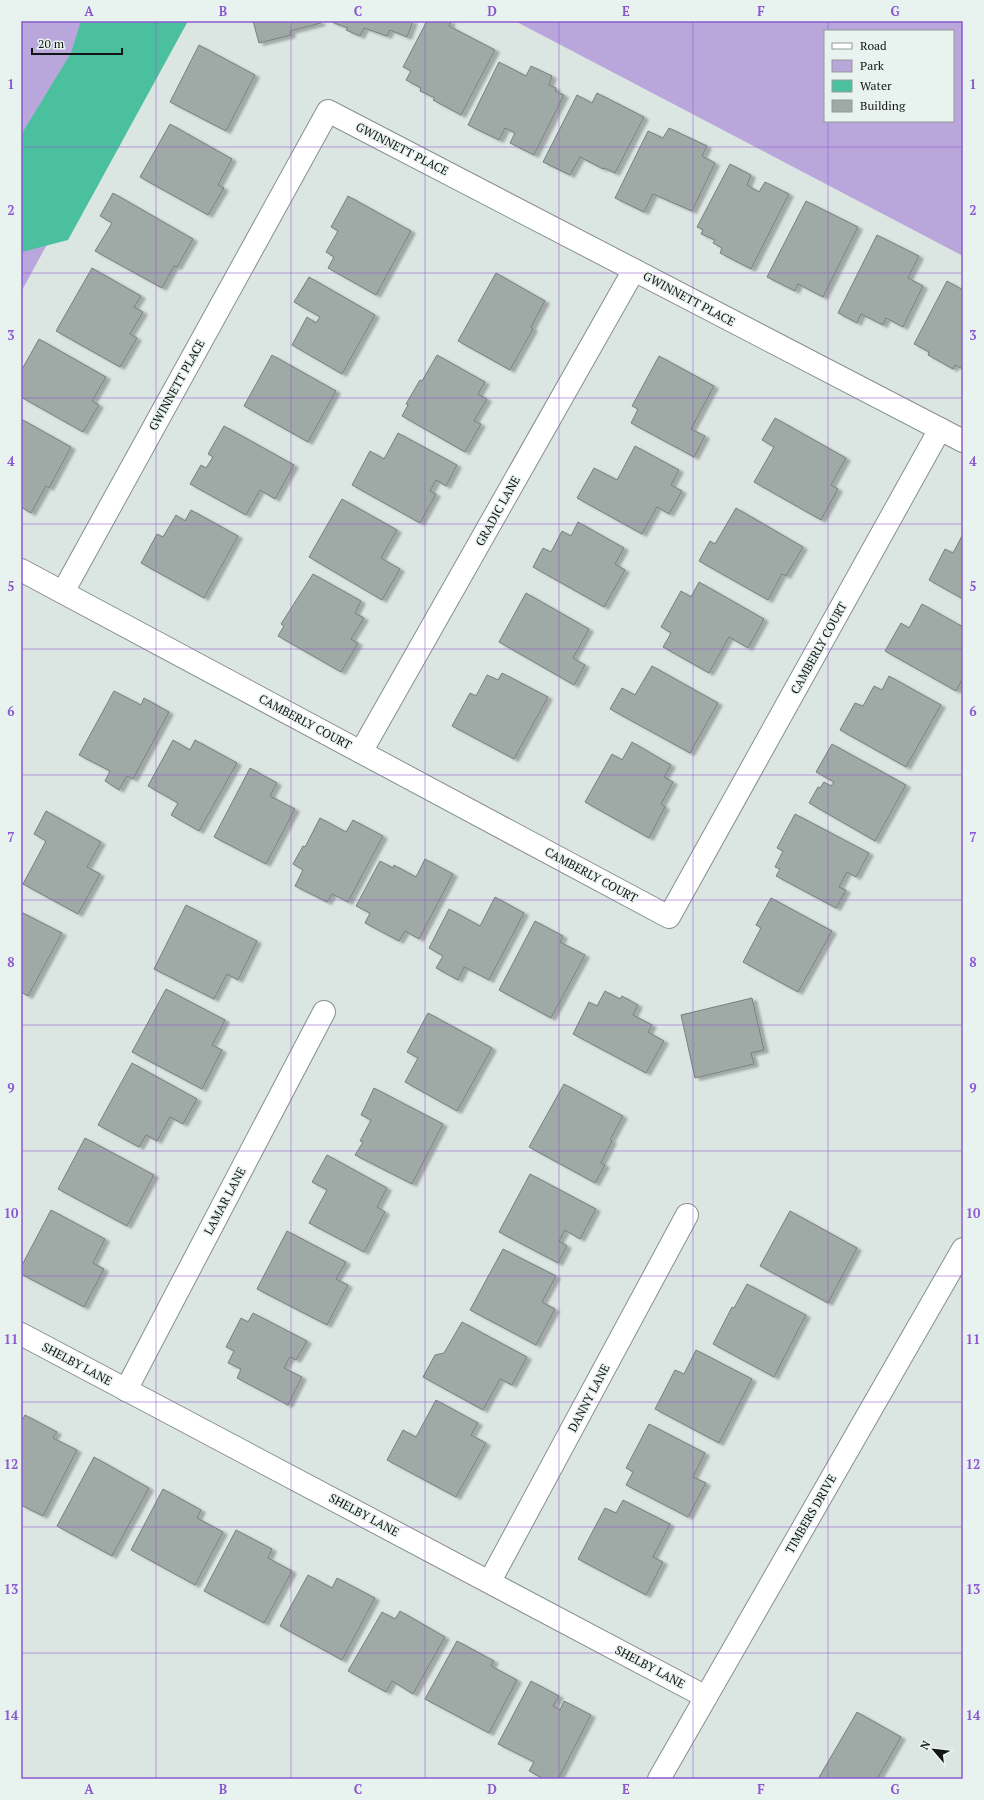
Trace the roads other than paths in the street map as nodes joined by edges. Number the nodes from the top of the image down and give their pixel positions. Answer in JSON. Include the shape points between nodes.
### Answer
{"nodes":[{"id":1,"x":634,"y":270,"type":"junction"},
{"id":2,"x":940,"y":429,"type":"junction"},
{"id":3,"x":963,"y":441,"type":"edge"},
{"id":4,"x":21,"y":570,"type":"edge"},
{"id":5,"x":63,"y":592,"type":"junction"},
{"id":6,"x":362,"y":752,"type":"junction"},
{"id":7,"x":324,"y":1012,"type":"dead end"},
{"id":8,"x":687,"y":1215,"type":"dead end"},
{"id":9,"x":963,"y":1249,"type":"edge"},
{"id":10,"x":21,"y":1334,"type":"edge"},
{"id":11,"x":126,"y":1390,"type":"junction"},
{"id":12,"x":490,"y":1581,"type":"junction"},
{"id":13,"x":706,"y":1697,"type":"junction"},
{"id":14,"x":659,"y":1779,"type":"edge"}],
"edges":[{"from":1,"to":2,"type":"street","name":"GWINNETT PLACE"},
{"from":1,"to":5,"type":"street","name":"GWINNETT PLACE","via":[[328,111]]},
{"from":1,"to":6,"type":"street","name":"GRADIC LANE"},
{"from":2,"to":3,"type":"street","name":"GWINNETT PLACE"},
{"from":2,"to":6,"type":"street","name":"CAMBERLY COURT","via":[[669,917]]},
{"from":4,"to":5,"type":"street","name":"CAMBERLY COURT"},
{"from":5,"to":6,"type":"street","name":"CAMBERLY COURT"},
{"from":7,"to":11,"type":"street","name":"LAMAR LANE"},
{"from":8,"to":12,"type":"street","name":"DANNY LANE"},
{"from":9,"to":13,"type":"street","name":"TIMBERS DRIVE"},
{"from":10,"to":11,"type":"street","name":"SHELBY LANE"},
{"from":11,"to":12,"type":"street","name":"SHELBY LANE"},
{"from":12,"to":13,"type":"street","name":"SHELBY LANE"},
{"from":13,"to":14,"type":"street","name":"TIMBERS DRIVE"}]}
